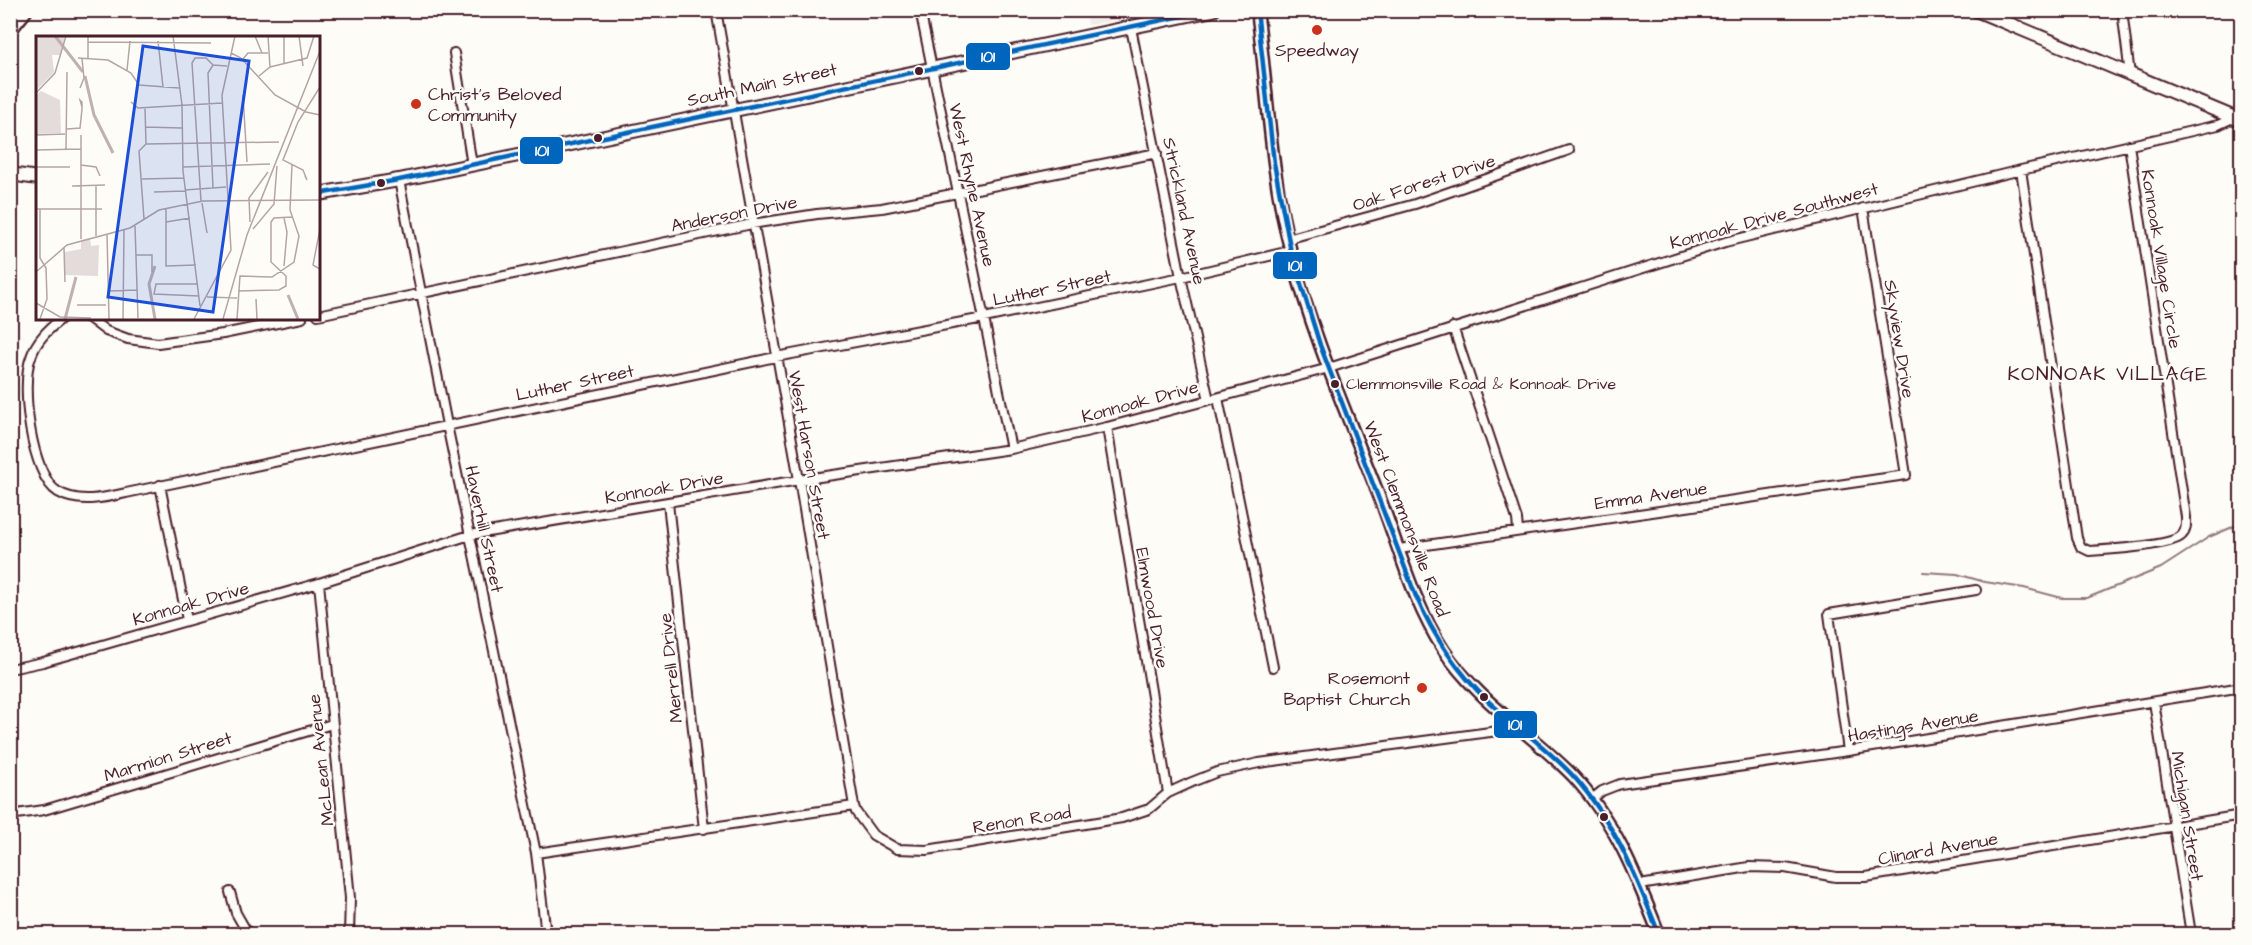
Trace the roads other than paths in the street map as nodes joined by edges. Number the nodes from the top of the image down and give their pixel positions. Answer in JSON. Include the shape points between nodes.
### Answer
{"nodes":[{"id":1,"x":27,"y":10,"type":"edge"},
{"id":2,"x":716,"y":10,"type":"edge"},
{"id":3,"x":920,"y":10,"type":"edge"},
{"id":4,"x":1213,"y":10,"type":"edge"},
{"id":5,"x":1257,"y":10,"type":"edge"},
{"id":6,"x":1976,"y":10,"type":"edge"},
{"id":7,"x":2122,"y":10,"type":"edge"},
{"id":8,"x":1131,"y":28,"type":"junction"},
{"id":9,"x":10,"y":31,"type":"edge"},
{"id":10,"x":454,"y":53,"type":"dead end"},
{"id":11,"x":932,"y":68,"type":"junction"},
{"id":12,"x":2130,"y":75,"type":"junction"},
{"id":13,"x":734,"y":110,"type":"junction"},
{"id":14,"x":2237,"y":119,"type":"edge"},
{"id":15,"x":2129,"y":145,"type":"junction"},
{"id":16,"x":1569,"y":150,"type":"dead end"},
{"id":17,"x":1157,"y":153,"type":"junction"},
{"id":18,"x":472,"y":165,"type":"junction"},
{"id":19,"x":2021,"y":170,"type":"junction"},
{"id":20,"x":10,"y":174,"type":"edge"},
{"id":21,"x":36,"y":178,"type":"edge"},
{"id":22,"x":399,"y":180,"type":"junction"},
{"id":23,"x":320,"y":194,"type":"edge"},
{"id":24,"x":958,"y":194,"type":"junction"},
{"id":25,"x":1863,"y":208,"type":"junction"},
{"id":26,"x":752,"y":224,"type":"junction"},
{"id":27,"x":1287,"y":239,"type":"junction"},
{"id":28,"x":1290,"y":251,"type":"junction"},
{"id":29,"x":1181,"y":277,"type":"junction"},
{"id":30,"x":420,"y":293,"type":"junction"},
{"id":31,"x":320,"y":315,"type":"edge"},
{"id":32,"x":984,"y":318,"type":"junction"},
{"id":33,"x":60,"y":320,"type":"edge"},
{"id":34,"x":92,"y":320,"type":"edge"},
{"id":35,"x":292,"y":320,"type":"edge"},
{"id":36,"x":1453,"y":327,"type":"junction"},
{"id":37,"x":776,"y":357,"type":"junction"},
{"id":38,"x":1329,"y":368,"type":"junction"},
{"id":39,"x":1213,"y":399,"type":"junction"},
{"id":40,"x":447,"y":425,"type":"junction"},
{"id":41,"x":1107,"y":427,"type":"junction"},
{"id":42,"x":1011,"y":449,"type":"junction"},
{"id":43,"x":1906,"y":475,"type":"joint"},
{"id":44,"x":799,"y":480,"type":"junction"},
{"id":45,"x":160,"y":485,"type":"junction"},
{"id":46,"x":668,"y":503,"type":"junction"},
{"id":47,"x":1518,"y":530,"type":"junction"},
{"id":48,"x":470,"y":535,"type":"junction"},
{"id":49,"x":1399,"y":549,"type":"junction"},
{"id":50,"x":319,"y":583,"type":"junction"},
{"id":51,"x":1976,"y":590,"type":"dead end"},
{"id":52,"x":187,"y":620,"type":"junction"},
{"id":53,"x":1273,"y":667,"type":"dead end"},
{"id":54,"x":10,"y":669,"type":"edge"},
{"id":55,"x":2241,"y":687,"type":"edge"},
{"id":56,"x":2154,"y":702,"type":"junction"},
{"id":57,"x":332,"y":724,"type":"junction"},
{"id":58,"x":1520,"y":728,"type":"junction"},
{"id":59,"x":1848,"y":751,"type":"junction"},
{"id":60,"x":1168,"y":793,"type":"junction"},
{"id":61,"x":1592,"y":799,"type":"junction"},
{"id":62,"x":854,"y":806,"type":"junction"},
{"id":63,"x":10,"y":815,"type":"edge"},
{"id":64,"x":2241,"y":815,"type":"edge"},
{"id":65,"x":2174,"y":826,"type":"junction"},
{"id":66,"x":704,"y":829,"type":"junction"},
{"id":67,"x":536,"y":853,"type":"junction"},
{"id":68,"x":1640,"y":885,"type":"junction"},
{"id":69,"x":230,"y":892,"type":"dead end"},
{"id":70,"x":249,"y":934,"type":"edge"},
{"id":71,"x":349,"y":934,"type":"edge"},
{"id":72,"x":546,"y":934,"type":"edge"},
{"id":73,"x":1659,"y":934,"type":"edge"},
{"id":74,"x":2191,"y":934,"type":"edge"}],
"edges":[{"from":1,"to":9,"type":"main road"},
{"from":2,"to":13,"type":"street","name":"West Harson Street"},
{"from":3,"to":11,"type":"street","name":"West Rhyne Avenue"},
{"from":4,"to":8,"type":"main road","name":"South Main Street"},
{"from":5,"to":27,"type":"main road","name":"West Clemmonsville Road"},
{"from":6,"to":12,"type":"main road"},
{"from":7,"to":12,"type":"street"},
{"from":8,"to":11,"type":"main road","name":"South Main Street"},
{"from":8,"to":17,"type":"street","name":"Strickland Avenue"},
{"from":10,"to":18,"type":"street"},
{"from":11,"to":13,"type":"main road","name":"South Main Street"},
{"from":11,"to":24,"type":"street","name":"West Rhyne Avenue"},
{"from":12,"to":14,"type":"main road"},
{"from":13,"to":18,"type":"main road","name":"South Main Street"},
{"from":13,"to":26,"type":"street","name":"West Harson Street"},
{"from":14,"to":15,"type":"street","name":"Konnoak Drive Southwest"},
{"from":15,"to":19,"type":"street","name":"Konnoak Drive Southwest"},
{"from":15,"to":19,"type":"street","name":"Konnoak Village Circle","via":[[2186,517],[2183,535],[2163,543],[2089,551],[2081,547],[2077,538]]},
{"from":16,"to":27,"type":"street","name":"Oak Forest Drive","via":[[1415,204]]},
{"from":17,"to":24,"type":"street","name":"Anderson Drive"},
{"from":17,"to":29,"type":"street","name":"Strickland Avenue"},
{"from":18,"to":22,"type":"main road","name":"South Main Street"},
{"from":19,"to":25,"type":"street","name":"Konnoak Drive Southwest"},
{"from":20,"to":21,"type":"main road"},
{"from":22,"to":23,"type":"main road","name":"South Main Street"},
{"from":22,"to":30,"type":"street","name":"Haverhill Street"},
{"from":24,"to":26,"type":"street","name":"Anderson Drive"},
{"from":24,"to":32,"type":"street","name":"West Rhyne Avenue"},
{"from":25,"to":36,"type":"street","name":"Konnoak Drive Southwest","via":[[1725,242]]},
{"from":25,"to":43,"type":"street","name":"Skyview Drive"},
{"from":26,"to":30,"type":"street","name":"Anderson Drive"},
{"from":26,"to":37,"type":"street","name":"West Harson Street"},
{"from":27,"to":28,"type":"main road","name":"West Clemmonsville Road"},
{"from":28,"to":29,"type":"street","name":"Luther Street"},
{"from":28,"to":38,"type":"main road","name":"West Clemmonsville Road"},
{"from":29,"to":32,"type":"street","name":"Luther Street"},
{"from":29,"to":39,"type":"street","name":"Strickland Avenue"},
{"from":30,"to":31,"type":"street","name":"Anderson Drive"},
{"from":30,"to":40,"type":"street","name":"Haverhill Street"},
{"from":32,"to":37,"type":"street","name":"Luther Street"},
{"from":32,"to":42,"type":"street","name":"West Rhyne Avenue"},
{"from":33,"to":45,"type":"street","name":"Luther Street","via":[[41,337],[27,369],[32,436],[43,475],[58,492],[76,498],[103,498]]},
{"from":34,"to":35,"type":"street","via":[[106,331],[128,339],[158,344]]},
{"from":36,"to":38,"type":"street","name":"Konnoak Drive Southwest"},
{"from":36,"to":47,"type":"street"},
{"from":37,"to":40,"type":"street","name":"Luther Street"},
{"from":37,"to":44,"type":"street","name":"West Harson Street"},
{"from":38,"to":39,"type":"street","name":"Konnoak Drive"},
{"from":38,"to":49,"type":"main road","name":"West Clemmonsville Road"},
{"from":39,"to":41,"type":"street","name":"Konnoak Drive"},
{"from":39,"to":53,"type":"street","name":"Strickland Avenue"},
{"from":40,"to":45,"type":"street","name":"Luther Street"},
{"from":40,"to":48,"type":"street","name":"Haverhill Street"},
{"from":41,"to":42,"type":"street","name":"Konnoak Drive"},
{"from":41,"to":60,"type":"street","name":"Elmwood Drive"},
{"from":42,"to":44,"type":"street","name":"Konnoak Drive"},
{"from":43,"to":47,"type":"street","name":"Emma Avenue"},
{"from":44,"to":46,"type":"street","name":"Konnoak Drive"},
{"from":44,"to":62,"type":"street","name":"West Harson Street"},
{"from":45,"to":52,"type":"street"},
{"from":46,"to":48,"type":"street","name":"Konnoak Drive"},
{"from":46,"to":66,"type":"street","name":"Merrell Drive"},
{"from":47,"to":49,"type":"street","name":"Emma Avenue"},
{"from":48,"to":50,"type":"street","name":"Konnoak Drive"},
{"from":48,"to":67,"type":"street","name":"Haverhill Street"},
{"from":49,"to":58,"type":"main road","name":"West Clemmonsville Road","via":[[1420,604],[1443,648],[1464,676]]},
{"from":50,"to":52,"type":"street","name":"Konnoak Drive"},
{"from":50,"to":57,"type":"street","name":"McLean Avenue"},
{"from":51,"to":59,"type":"street","via":[[1829,614]]},
{"from":52,"to":54,"type":"street","name":"Konnoak Drive"},
{"from":55,"to":56,"type":"street","name":"Hastings Avenue"},
{"from":56,"to":59,"type":"street","name":"Hastings Avenue"},
{"from":56,"to":65,"type":"street","name":"Michigan Street"},
{"from":57,"to":63,"type":"street","name":"Marmion Street","via":[[44,810]]},
{"from":57,"to":71,"type":"street","name":"McLean Avenue","via":[[350,898]]},
{"from":58,"to":60,"type":"street","name":"Renon Road","via":[[1259,763],[1217,772]]},
{"from":58,"to":61,"type":"main road","name":"West Clemmonsville Road","via":[[1573,776]]},
{"from":59,"to":61,"type":"street","name":"Hastings Avenue","via":[[1620,784]]},
{"from":60,"to":62,"type":"street","name":"Renon Road","via":[[1149,808],[1122,819],[927,850],[897,849],[873,835]]},
{"from":61,"to":68,"type":"main road","name":"West Clemmonsville Road","via":[[1619,840]]},
{"from":62,"to":66,"type":"street"},
{"from":64,"to":65,"type":"street","name":"Clinard Avenue"},
{"from":65,"to":68,"type":"street","name":"Clinard Avenue","via":[[1866,877],[1749,867]]},
{"from":65,"to":74,"type":"street","name":"Michigan Street"},
{"from":66,"to":67,"type":"street"},
{"from":67,"to":72,"type":"street","name":"Haverhill Street"},
{"from":68,"to":73,"type":"main road","name":"West Clemmonsville Road"},
{"from":69,"to":70,"type":"street","via":[[236,913]]}]}
